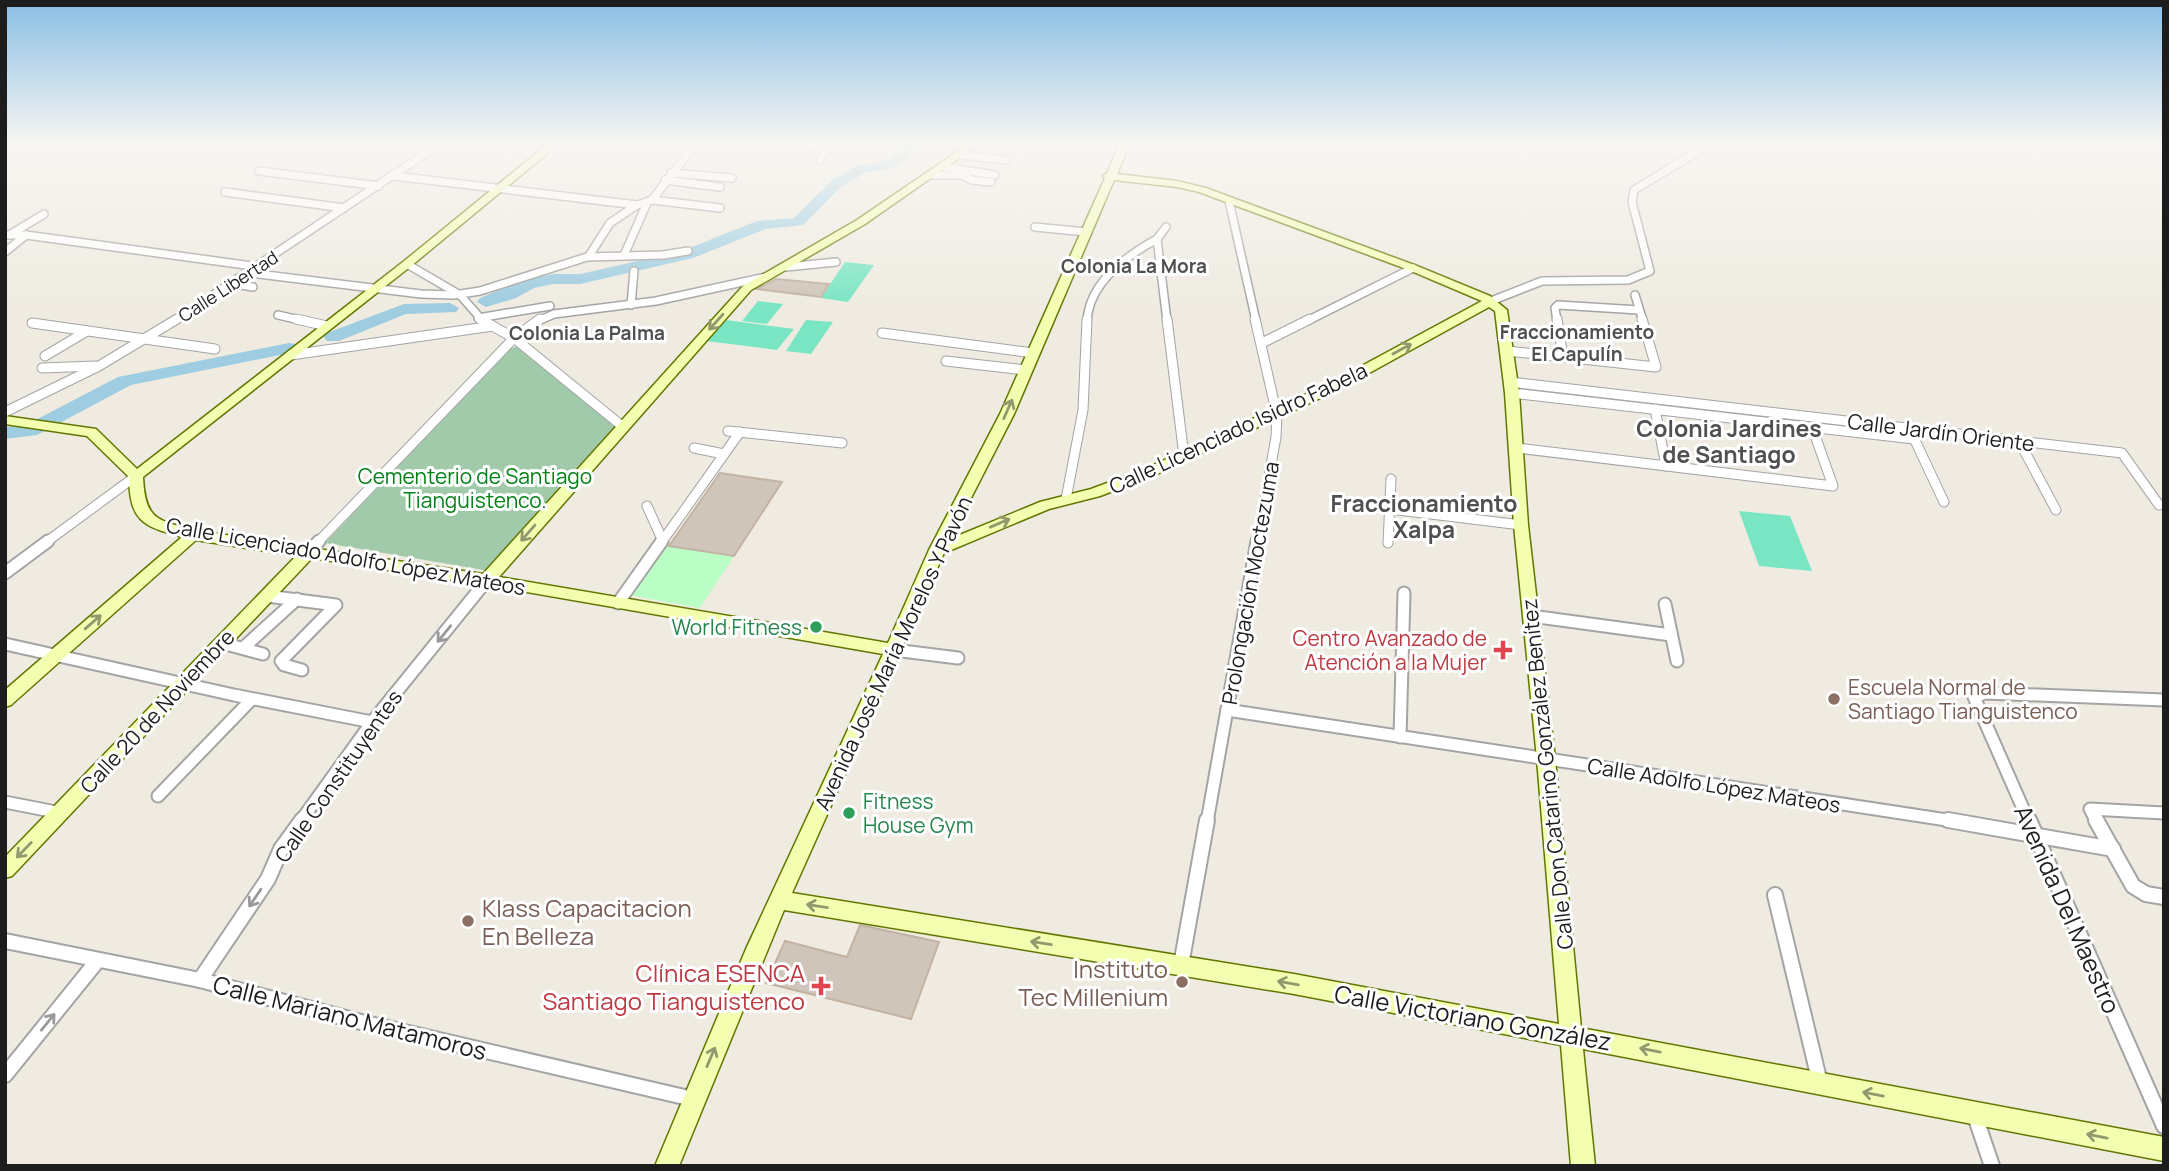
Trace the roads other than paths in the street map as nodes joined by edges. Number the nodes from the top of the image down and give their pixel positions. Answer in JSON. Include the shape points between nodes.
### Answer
{"nodes":[{"id":1,"x":267,"y":198,"type":"edge"},
{"id":2,"x":360,"y":198,"type":"edge"},
{"id":3,"x":490,"y":198,"type":"edge"},
{"id":4,"x":570,"y":198,"type":"edge"},
{"id":5,"x":653,"y":198,"type":"edge"},
{"id":6,"x":897,"y":198,"type":"edge"},
{"id":7,"x":1099,"y":198,"type":"edge"},
{"id":8,"x":1219,"y":198,"type":"edge"},
{"id":9,"x":1633,"y":198,"type":"edge"},
{"id":10,"x":1229,"y":201,"type":"junction"},
{"id":11,"x":650,"y":202,"type":"junction"},
{"id":12,"x":637,"y":205,"type":"junction"},
{"id":13,"x":344,"y":208,"type":"junction"},
{"id":14,"x":720,"y":208,"type":"dead end"},
{"id":15,"x":44,"y":214,"type":"dead end"},
{"id":16,"x":1035,"y":227,"type":"dead end"},
{"id":17,"x":1166,"y":227,"type":"dead end"},
{"id":18,"x":1086,"y":232,"type":"junction"},
{"id":19,"x":7,"y":235,"type":"edge"},
{"id":20,"x":26,"y":235,"type":"junction"},
{"id":21,"x":1157,"y":239,"type":"junction"},
{"id":22,"x":646,"y":247,"type":"dead end"},
{"id":23,"x":688,"y":251,"type":"dead end"},
{"id":24,"x":5,"y":252,"type":"edge"},
{"id":25,"x":625,"y":253,"type":"junction"},
{"id":26,"x":589,"y":256,"type":"junction"},
{"id":27,"x":836,"y":262,"type":"dead end"},
{"id":28,"x":407,"y":264,"type":"junction"},
{"id":29,"x":260,"y":267,"type":"junction"},
{"id":30,"x":786,"y":267,"type":"junction"},
{"id":31,"x":1413,"y":268,"type":"junction"},
{"id":32,"x":634,"y":271,"type":"dead end"},
{"id":33,"x":250,"y":273,"type":"junction"},
{"id":34,"x":766,"y":277,"type":"junction"},
{"id":35,"x":234,"y":284,"type":"junction"},
{"id":36,"x":253,"y":286,"type":"dead end"},
{"id":37,"x":376,"y":288,"type":"junction"},
{"id":38,"x":460,"y":295,"type":"junction"},
{"id":39,"x":1636,"y":295,"type":"dead end"},
{"id":40,"x":1491,"y":301,"type":"junction"},
{"id":41,"x":631,"y":305,"type":"junction"},
{"id":42,"x":550,"y":306,"type":"dead end"},
{"id":43,"x":1640,"y":310,"type":"junction"},
{"id":44,"x":278,"y":315,"type":"dead end"},
{"id":45,"x":478,"y":318,"type":"junction"},
{"id":46,"x":32,"y":323,"type":"dead end"},
{"id":47,"x":327,"y":326,"type":"junction"},
{"id":48,"x":493,"y":326,"type":"junction"},
{"id":49,"x":87,"y":331,"type":"junction"},
{"id":50,"x":882,"y":333,"type":"dead end"},
{"id":51,"x":514,"y":338,"type":"junction"},
{"id":52,"x":143,"y":340,"type":"junction"},
{"id":53,"x":1262,"y":343,"type":"junction"},
{"id":54,"x":215,"y":349,"type":"dead end"},
{"id":55,"x":1507,"y":351,"type":"junction"},
{"id":56,"x":1033,"y":353,"type":"junction"},
{"id":57,"x":291,"y":355,"type":"junction"},
{"id":58,"x":46,"y":356,"type":"dead end"},
{"id":59,"x":1563,"y":357,"type":"junction"},
{"id":60,"x":946,"y":361,"type":"dead end"},
{"id":61,"x":99,"y":366,"type":"junction"},
{"id":62,"x":42,"y":368,"type":"dead end"},
{"id":63,"x":1026,"y":370,"type":"junction"},
{"id":64,"x":1511,"y":387,"type":"junction"},
{"id":65,"x":1598,"y":392,"type":"junction"},
{"id":66,"x":1600,"y":403,"type":"junction"},
{"id":67,"x":1655,"y":409,"type":"junction"},
{"id":68,"x":5,"y":412,"type":"edge"},
{"id":69,"x":1277,"y":415,"type":"junction"},
{"id":70,"x":5,"y":419,"type":"edge"},
{"id":71,"x":622,"y":426,"type":"junction"},
{"id":72,"x":1812,"y":427,"type":"junction"},
{"id":73,"x":1909,"y":429,"type":"junction"},
{"id":74,"x":1914,"y":439,"type":"junction"},
{"id":75,"x":2019,"y":442,"type":"junction"},
{"id":76,"x":842,"y":443,"type":"dead end"},
{"id":77,"x":694,"y":448,"type":"dead end"},
{"id":78,"x":1517,"y":448,"type":"junction"},
{"id":79,"x":724,"y":454,"type":"junction"},
{"id":80,"x":1184,"y":456,"type":"junction"},
{"id":81,"x":1666,"y":466,"type":"junction"},
{"id":82,"x":136,"y":476,"type":"junction"},
{"id":83,"x":1391,"y":479,"type":"dead end"},
{"id":84,"x":1066,"y":499,"type":"junction"},
{"id":85,"x":1944,"y":502,"type":"dead end"},
{"id":86,"x":2159,"y":505,"type":"dead end"},
{"id":87,"x":647,"y":506,"type":"dead end"},
{"id":88,"x":1390,"y":509,"type":"junction"},
{"id":89,"x":2056,"y":510,"type":"dead end"},
{"id":90,"x":1521,"y":525,"type":"junction"},
{"id":91,"x":193,"y":535,"type":"junction"},
{"id":92,"x":662,"y":539,"type":"junction"},
{"id":93,"x":1388,"y":544,"type":"dead end"},
{"id":94,"x":937,"y":550,"type":"junction"},
{"id":95,"x":308,"y":552,"type":"junction"},
{"id":96,"x":5,"y":573,"type":"edge"},
{"id":97,"x":486,"y":580,"type":"junction"},
{"id":98,"x":1404,"y":593,"type":"dead end"},
{"id":99,"x":267,"y":596,"type":"junction"},
{"id":100,"x":297,"y":599,"type":"junction"},
{"id":101,"x":618,"y":603,"type":"junction"},
{"id":102,"x":1665,"y":604,"type":"dead end"},
{"id":103,"x":1531,"y":616,"type":"junction"},
{"id":104,"x":1671,"y":635,"type":"junction"},
{"id":105,"x":222,"y":643,"type":"junction"},
{"id":106,"x":5,"y":644,"type":"edge"},
{"id":107,"x":243,"y":648,"type":"junction"},
{"id":108,"x":894,"y":650,"type":"junction"},
{"id":109,"x":264,"y":654,"type":"dead end"},
{"id":110,"x":56,"y":655,"type":"junction"},
{"id":111,"x":958,"y":658,"type":"dead end"},
{"id":112,"x":1677,"y":661,"type":"dead end"},
{"id":113,"x":302,"y":670,"type":"dead end"},
{"id":114,"x":183,"y":683,"type":"junction"},
{"id":115,"x":5,"y":700,"type":"edge"},
{"id":116,"x":2164,"y":700,"type":"edge"},
{"id":117,"x":250,"y":701,"type":"junction"},
{"id":118,"x":1227,"y":710,"type":"junction"},
{"id":119,"x":372,"y":722,"type":"junction"},
{"id":120,"x":1400,"y":737,"type":"junction"},
{"id":121,"x":1546,"y":759,"type":"junction"},
{"id":122,"x":158,"y":796,"type":"dead end"},
{"id":123,"x":5,"y":802,"type":"edge"},
{"id":124,"x":61,"y":813,"type":"junction"},
{"id":125,"x":2164,"y":813,"type":"edge"},
{"id":126,"x":2036,"y":836,"type":"junction"},
{"id":127,"x":2113,"y":849,"type":"junction"},
{"id":128,"x":5,"y":870,"type":"edge"},
{"id":129,"x":1776,"y":895,"type":"dead end"},
{"id":130,"x":2164,"y":897,"type":"edge"},
{"id":131,"x":779,"y":900,"type":"junction"},
{"id":132,"x":5,"y":941,"type":"edge"},
{"id":133,"x":98,"y":960,"type":"junction"},
{"id":134,"x":1181,"y":965,"type":"junction"},
{"id":135,"x":200,"y":980,"type":"junction"},
{"id":136,"x":1572,"y":1034,"type":"junction"},
{"id":137,"x":5,"y":1075,"type":"edge"},
{"id":138,"x":1820,"y":1083,"type":"junction"},
{"id":139,"x":693,"y":1098,"type":"junction"},
{"id":140,"x":1974,"y":1113,"type":"junction"},
{"id":141,"x":2164,"y":1126,"type":"edge"},
{"id":142,"x":2164,"y":1149,"type":"edge"},
{"id":143,"x":667,"y":1166,"type":"edge"},
{"id":144,"x":1583,"y":1166,"type":"edge"},
{"id":145,"x":1992,"y":1166,"type":"edge"}],
"edges":[{"from":1,"to":13,"type":"street"},
{"from":2,"to":13,"type":"street","name":"Calle Libertad"},
{"from":3,"to":28,"type":"main road"},
{"from":4,"to":12,"type":"street"},
{"from":5,"to":11,"type":"street"},
{"from":6,"to":30,"type":"main road"},
{"from":7,"to":18,"type":"main road","name":"Avenida José María Morelos Y Pavón"},
{"from":8,"to":10,"type":"main road"},
{"from":9,"to":40,"type":"street","via":[[1650,271],[1642,278],[1544,280]]},
{"from":10,"to":31,"type":"main road"},
{"from":10,"to":53,"type":"street","name":"Prolongación Moctezuma"},
{"from":11,"to":12,"type":"street"},
{"from":11,"to":14,"type":"street"},
{"from":11,"to":25,"type":"street"},
{"from":12,"to":26,"type":"street","via":[[610,223]]},
{"from":13,"to":29,"type":"street","name":"Calle Libertad"},
{"from":15,"to":19,"type":"street"},
{"from":16,"to":18,"type":"street"},
{"from":17,"to":21,"type":"street"},
{"from":18,"to":56,"type":"main road","name":"Avenida José María Morelos Y Pavón"},
{"from":19,"to":20,"type":"street"},
{"from":20,"to":24,"type":"street"},
{"from":20,"to":29,"type":"street"},
{"from":21,"to":80,"type":"street"},
{"from":21,"to":84,"type":"street","via":[[1134,252],[1088,305],[1083,410]]},
{"from":22,"to":25,"type":"street"},
{"from":23,"to":25,"type":"street","via":[[660,257]]},
{"from":25,"to":26,"type":"street"},
{"from":26,"to":38,"type":"street"},
{"from":27,"to":30,"type":"street"},
{"from":28,"to":37,"type":"main road"},
{"from":28,"to":38,"type":"street"},
{"from":29,"to":33,"type":"street","name":"Calle Libertad"},
{"from":30,"to":34,"type":"main road"},
{"from":31,"to":40,"type":"main road"},
{"from":31,"to":53,"type":"street"},
{"from":32,"to":41,"type":"street"},
{"from":33,"to":35,"type":"street","name":"Calle Libertad"},
{"from":33,"to":37,"type":"street"},
{"from":34,"to":41,"type":"street"},
{"from":34,"to":71,"type":"main road","one_way":true,"via":[[747,288]]},
{"from":35,"to":36,"type":"street"},
{"from":35,"to":52,"type":"street","name":"Calle Libertad"},
{"from":37,"to":38,"type":"street"},
{"from":37,"to":47,"type":"main road"},
{"from":38,"to":45,"type":"street"},
{"from":39,"to":43,"type":"street"},
{"from":40,"to":55,"type":"main road","name":"Calle Don Catarino González Benítez","via":[[1503,316]]},
{"from":69,"to":40,"type":"main road","name":"Calle Licenciado Isidro Fabela","one_way":true},
{"from":41,"to":51,"type":"street","via":[[554,314]]},
{"from":42,"to":45,"type":"street"},
{"from":43,"to":59,"type":"street","via":[[1558,305]]},
{"from":43,"to":59,"type":"street","via":[[1656,368]]},
{"from":44,"to":47,"type":"street"},
{"from":45,"to":48,"type":"street"},
{"from":46,"to":49,"type":"street"},
{"from":47,"to":57,"type":"main road"},
{"from":48,"to":51,"type":"street"},
{"from":48,"to":57,"type":"street"},
{"from":49,"to":52,"type":"street"},
{"from":49,"to":58,"type":"street"},
{"from":50,"to":56,"type":"street"},
{"from":51,"to":71,"type":"street"},
{"from":51,"to":95,"type":"street"},
{"from":52,"to":54,"type":"street"},
{"from":52,"to":61,"type":"street","name":"Calle Libertad"},
{"from":53,"to":69,"type":"street","name":"Prolongación Moctezuma"},
{"from":55,"to":59,"type":"street"},
{"from":55,"to":64,"type":"main road","name":"Calle Don Catarino González Benítez"},
{"from":56,"to":63,"type":"main road","name":"Avenida José María Morelos Y Pavón"},
{"from":57,"to":82,"type":"main road"},
{"from":60,"to":63,"type":"street"},
{"from":61,"to":62,"type":"street"},
{"from":61,"to":68,"type":"street","name":"Calle Libertad"},
{"from":94,"to":63,"type":"main road","name":"Avenida José María Morelos Y Pavón","one_way":true},
{"from":64,"to":65,"type":"street","name":"Calle Jardín Oriente"},
{"from":64,"to":66,"type":"street"},
{"from":64,"to":78,"type":"main road","name":"Calle Don Catarino González Benítez"},
{"from":65,"to":66,"type":"street"},
{"from":65,"to":73,"type":"street","name":"Calle Jardín Oriente"},
{"from":66,"to":67,"type":"street"},
{"from":67,"to":72,"type":"street"},
{"from":67,"to":81,"type":"street"},
{"from":69,"to":80,"type":"main road","name":"Calle Licenciado Isidro Fabela"},
{"from":69,"to":118,"type":"street","name":"Prolongación Moctezuma"},
{"from":70,"to":82,"type":"main road","via":[[96,435]]},
{"from":71,"to":97,"type":"main road","one_way":true},
{"from":72,"to":74,"type":"street"},
{"from":72,"to":81,"type":"street","via":[[1833,484]]},
{"from":73,"to":74,"type":"street"},
{"from":73,"to":75,"type":"street","name":"Calle Jardín Oriente"},
{"from":74,"to":85,"type":"street"},
{"from":75,"to":86,"type":"street","name":"Calle Jardín Oriente","via":[[2122,453]]},
{"from":75,"to":89,"type":"street"},
{"from":76,"to":79,"type":"street","via":[[734,431]]},
{"from":77,"to":79,"type":"street"},
{"from":78,"to":81,"type":"street"},
{"from":78,"to":90,"type":"main road","name":"Calle Don Catarino González Benítez"},
{"from":79,"to":92,"type":"street"},
{"from":80,"to":84,"type":"main road","name":"Calle Licenciado Isidro Fabela","via":[[1122,483]]},
{"from":82,"to":91,"type":"main road","name":"Calle Licenciado Adolfo López Mateos","via":[[136,506],[144,517]]},
{"from":82,"to":96,"type":"street"},
{"from":83,"to":88,"type":"street"},
{"from":94,"to":84,"type":"main road","name":"Calle Licenciado Isidro Fabela","one_way":true},
{"from":87,"to":92,"type":"street"},
{"from":88,"to":90,"type":"street"},
{"from":88,"to":93,"type":"street"},
{"from":90,"to":103,"type":"main road","name":"Calle Don Catarino González Benítez"},
{"from":91,"to":95,"type":"main road","name":"Calle Licenciado Adolfo López Mateos"},
{"from":110,"to":91,"type":"main road","one_way":true},
{"from":92,"to":101,"type":"street"},
{"from":94,"to":108,"type":"main road","name":"Avenida José María Morelos Y Pavón"},
{"from":95,"to":97,"type":"main road","name":"Calle Licenciado Adolfo López Mateos"},
{"from":95,"to":99,"type":"main road","name":"Calle 20 de Noviembre"},
{"from":97,"to":101,"type":"main road","name":"Calle Licenciado Adolfo López Mateos"},
{"from":97,"to":119,"type":"street","name":"Calle Constituyentes","one_way":true},
{"from":98,"to":120,"type":"street"},
{"from":99,"to":100,"type":"street"},
{"from":99,"to":105,"type":"main road","name":"Calle 20 de Noviembre"},
{"from":100,"to":107,"type":"street"},
{"from":100,"to":113,"type":"street","via":[[336,605],[281,661]]},
{"from":101,"to":108,"type":"main road","name":"Calle Licenciado Adolfo López Mateos"},
{"from":102,"to":104,"type":"street"},
{"from":103,"to":104,"type":"street"},
{"from":103,"to":121,"type":"main road","name":"Calle Don Catarino González Benítez"},
{"from":104,"to":112,"type":"street"},
{"from":105,"to":107,"type":"street"},
{"from":105,"to":114,"type":"main road","name":"Calle 20 de Noviembre"},
{"from":106,"to":110,"type":"street"},
{"from":107,"to":109,"type":"street"},
{"from":108,"to":111,"type":"street"},
{"from":108,"to":131,"type":"main road","name":"Avenida José María Morelos Y Pavón"},
{"from":110,"to":114,"type":"street"},
{"from":110,"to":115,"type":"main road"},
{"from":114,"to":117,"type":"street"},
{"from":114,"to":124,"type":"main road","name":"Calle 20 de Noviembre"},
{"from":116,"to":126,"type":"street","name":"Avenida Del Maestro","via":[[1974,697]]},
{"from":117,"to":119,"type":"street"},
{"from":117,"to":122,"type":"street"},
{"from":118,"to":120,"type":"street","name":"Calle Adolfo López Mateos"},
{"from":118,"to":134,"type":"street","name":"Prolongación Moctezuma"},
{"from":119,"to":135,"type":"street","name":"Calle Constituyentes","one_way":true,"via":[[281,849],[268,879]]},
{"from":120,"to":121,"type":"street","name":"Calle Adolfo López Mateos"},
{"from":121,"to":126,"type":"street","name":"Calle Adolfo López Mateos"},
{"from":121,"to":136,"type":"main road","name":"Calle Don Catarino González Benítez"},
{"from":123,"to":124,"type":"street"},
{"from":124,"to":128,"type":"main road","name":"Calle 20 de Noviembre","one_way":true},
{"from":125,"to":127,"type":"street","via":[[2091,807]]},
{"from":126,"to":127,"type":"street","name":"Calle Adolfo López Mateos"},
{"from":126,"to":141,"type":"street","name":"Avenida Del Maestro"},
{"from":127,"to":130,"type":"street","via":[[2137,890]]},
{"from":129,"to":138,"type":"street"},
{"from":134,"to":131,"type":"main road","name":"Calle Victoriano González","one_way":true},
{"from":139,"to":131,"type":"main road","name":"Avenida José María Morelos Y Pavón","one_way":true},
{"from":132,"to":133,"type":"street","name":"Calle Mariano Matamoros"},
{"from":133,"to":135,"type":"street","name":"Calle Mariano Matamoros"},
{"from":137,"to":133,"type":"street","one_way":true},
{"from":136,"to":134,"type":"main road","name":"Calle Victoriano González","one_way":true},
{"from":135,"to":139,"type":"street","name":"Calle Mariano Matamoros"},
{"from":138,"to":136,"type":"main road","name":"Calle Victoriano González","one_way":true},
{"from":136,"to":144,"type":"main road","name":"Calle Don Catarino González Benítez"},
{"from":140,"to":138,"type":"main road","name":"Calle Victoriano González","one_way":true},
{"from":139,"to":143,"type":"main road","name":"Avenida José María Morelos Y Pavón"},
{"from":142,"to":140,"type":"main road","name":"Calle Victoriano González","one_way":true},
{"from":140,"to":145,"type":"street"}]}
